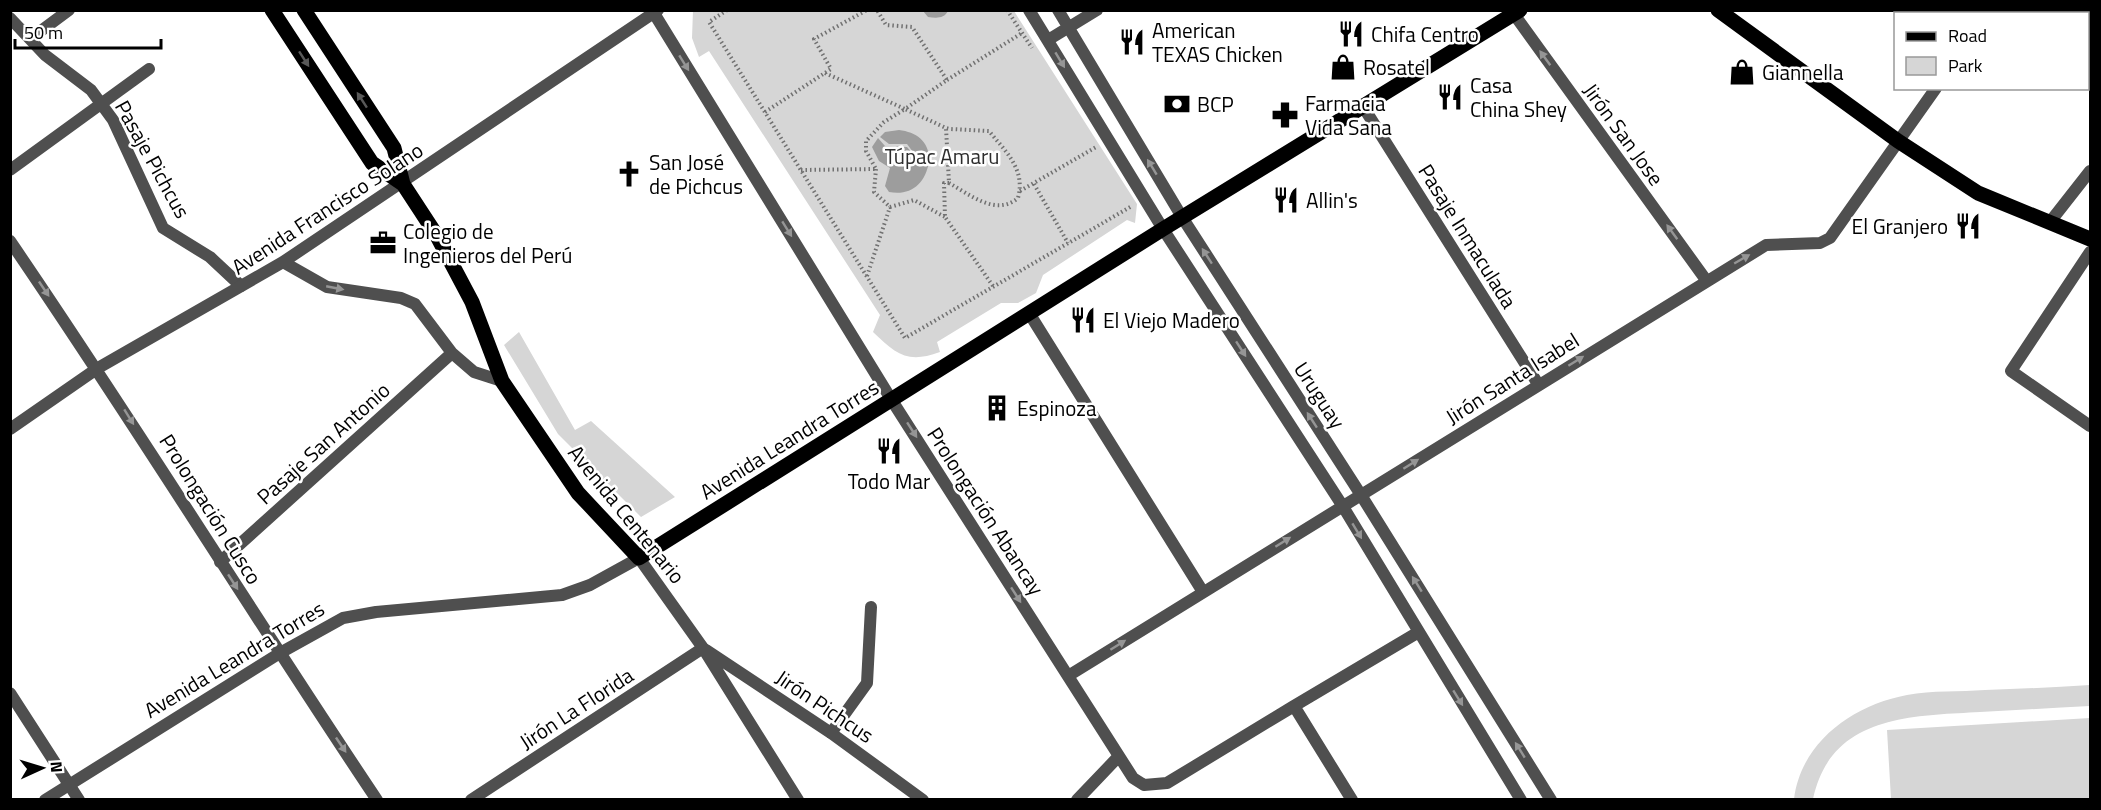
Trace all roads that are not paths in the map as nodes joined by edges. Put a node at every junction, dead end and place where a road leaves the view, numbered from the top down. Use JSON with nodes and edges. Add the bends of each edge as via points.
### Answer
{"nodes":[{"id":1,"x":69,"y":10,"type":"edge"},
{"id":2,"x":272,"y":10,"type":"edge"},
{"id":3,"x":304,"y":10,"type":"edge"},
{"id":4,"x":1029,"y":10,"type":"edge"},
{"id":5,"x":1058,"y":10,"type":"edge"},
{"id":6,"x":1097,"y":10,"type":"edge"},
{"id":7,"x":1718,"y":10,"type":"edge"},
{"id":8,"x":654,"y":11,"type":"edge"},
{"id":9,"x":1515,"y":12,"type":"edge"},
{"id":10,"x":10,"y":18,"type":"edge"},
{"id":11,"x":1068,"y":28,"type":"junction"},
{"id":12,"x":30,"y":39,"type":"junction"},
{"id":13,"x":1048,"y":40,"type":"junction"},
{"id":14,"x":149,"y":69,"type":"dead end"},
{"id":15,"x":1935,"y":90,"type":"edge"},
{"id":16,"x":101,"y":104,"type":"junction"},
{"id":17,"x":1364,"y":108,"type":"junction"},
{"id":18,"x":1899,"y":141,"type":"junction"},
{"id":19,"x":10,"y":170,"type":"edge"},
{"id":20,"x":2091,"y":171,"type":"edge"},
{"id":21,"x":403,"y":184,"type":"junction"},
{"id":22,"x":1182,"y":217,"type":"junction"},
{"id":23,"x":2050,"y":222,"type":"junction"},
{"id":24,"x":1163,"y":229,"type":"junction"},
{"id":25,"x":2091,"y":239,"type":"edge"},
{"id":26,"x":10,"y":241,"type":"edge"},
{"id":27,"x":2091,"y":252,"type":"edge"},
{"id":28,"x":283,"y":262,"type":"junction"},
{"id":29,"x":1706,"y":280,"type":"junction"},
{"id":30,"x":241,"y":286,"type":"junction"},
{"id":31,"x":1029,"y":313,"type":"junction"},
{"id":32,"x":452,"y":353,"type":"junction"},
{"id":33,"x":98,"y":368,"type":"junction"},
{"id":34,"x":502,"y":381,"type":"junction"},
{"id":35,"x":1539,"y":384,"type":"junction"},
{"id":36,"x":891,"y":399,"type":"junction"},
{"id":37,"x":2091,"y":426,"type":"edge"},
{"id":38,"x":10,"y":429,"type":"edge"},
{"id":39,"x":1361,"y":495,"type":"junction"},
{"id":40,"x":1342,"y":505,"type":"junction"},
{"id":41,"x":639,"y":558,"type":"junction"},
{"id":42,"x":220,"y":562,"type":"junction"},
{"id":43,"x":1203,"y":592,"type":"junction"},
{"id":44,"x":871,"y":607,"type":"dead end"},
{"id":45,"x":1417,"y":633,"type":"junction"},
{"id":46,"x":703,"y":648,"type":"junction"},
{"id":47,"x":280,"y":654,"type":"junction"},
{"id":48,"x":1068,"y":676,"type":"junction"},
{"id":49,"x":10,"y":693,"type":"edge"},
{"id":50,"x":1294,"y":706,"type":"junction"},
{"id":51,"x":831,"y":733,"type":"junction"},
{"id":52,"x":1119,"y":756,"type":"junction"},
{"id":53,"x":69,"y":784,"type":"junction"},
{"id":54,"x":45,"y":800,"type":"edge"},
{"id":55,"x":79,"y":800,"type":"edge"},
{"id":56,"x":377,"y":800,"type":"edge"},
{"id":57,"x":471,"y":800,"type":"edge"},
{"id":58,"x":798,"y":800,"type":"edge"},
{"id":59,"x":923,"y":800,"type":"edge"},
{"id":60,"x":1077,"y":800,"type":"edge"},
{"id":61,"x":1352,"y":800,"type":"edge"},
{"id":62,"x":1521,"y":800,"type":"edge"},
{"id":63,"x":1551,"y":800,"type":"edge"}],
"edges":[{"from":1,"to":12,"type":"street"},
{"from":2,"to":21,"type":"main road","name":"Avenida Centenario","one_way":true,"via":[[372,163]]},
{"from":21,"to":3,"type":"main road","name":"Avenida Centenario","one_way":true,"via":[[394,148]]},
{"from":4,"to":13,"type":"street","name":"Uruguay"},
{"from":5,"to":11,"type":"street","name":"Uruguay"},
{"from":6,"to":11,"type":"street"},
{"from":7,"to":18,"type":"main road"},
{"from":8,"to":21,"type":"street","name":"Avenida Francisco Solano"},
{"from":8,"to":36,"type":"street","name":"Prolongación Abancay","one_way":true},
{"from":9,"to":17,"type":"main road","name":"Avenida Leandra Torres"},
{"from":29,"to":9,"type":"street","name":"Jirón San Jose","one_way":true},
{"from":10,"to":12,"type":"street","name":"Pasaje Pichcus"},
{"from":11,"to":13,"type":"street"},
{"from":22,"to":11,"type":"street","name":"Uruguay","one_way":true},
{"from":12,"to":16,"type":"street","name":"Pasaje Pichcus","via":[[91,90]]},
{"from":13,"to":24,"type":"street","name":"Uruguay","one_way":true},
{"from":14,"to":16,"type":"street"},
{"from":15,"to":18,"type":"street","name":"Jirón Santa Isabel"},
{"from":16,"to":19,"type":"street"},
{"from":16,"to":30,"type":"street","name":"Pasaje Pichcus","via":[[113,120],[163,228],[210,257]]},
{"from":17,"to":22,"type":"main road","name":"Avenida Leandra Torres"},
{"from":17,"to":35,"type":"street","name":"Pasaje Inmaculada"},
{"from":18,"to":23,"type":"main road","via":[[1978,193]]},
{"from":29,"to":18,"type":"street","name":"Jirón Santa Isabel","one_way":true,"via":[[1766,245],[1811,244],[1830,238]]},
{"from":20,"to":23,"type":"street"},
{"from":21,"to":28,"type":"street","name":"Avenida Francisco Solano"},
{"from":21,"to":34,"type":"main road","name":"Avenida Centenario","via":[[437,236],[472,302]]},
{"from":22,"to":24,"type":"main road","name":"Avenida Leandra Torres"},
{"from":39,"to":22,"type":"street","name":"Uruguay","one_way":true},
{"from":23,"to":25,"type":"main road"},
{"from":24,"to":31,"type":"main road","name":"Avenida Leandra Torres"},
{"from":24,"to":40,"type":"street","name":"Uruguay","one_way":true},
{"from":26,"to":33,"type":"street","name":"Prolongación Cusco","one_way":true},
{"from":27,"to":37,"type":"street","via":[[2012,371]]},
{"from":28,"to":30,"type":"street","name":"Avenida Francisco Solano"},
{"from":28,"to":32,"type":"street","one_way":true,"via":[[327,287],[401,298],[415,304]]},
{"from":35,"to":29,"type":"street","name":"Jirón Santa Isabel","one_way":true},
{"from":30,"to":33,"type":"street","name":"Avenida Francisco Solano"},
{"from":31,"to":36,"type":"main road","name":"Avenida Leandra Torres"},
{"from":31,"to":43,"type":"street"},
{"from":32,"to":34,"type":"street","via":[[474,372]]},
{"from":32,"to":42,"type":"street","name":"Pasaje San Antonio"},
{"from":33,"to":38,"type":"street","name":"Avenida Francisco Solano"},
{"from":33,"to":42,"type":"street","name":"Prolongación Cusco","one_way":true},
{"from":34,"to":41,"type":"main road","name":"Avenida Centenario","via":[[578,493]]},
{"from":39,"to":35,"type":"street","name":"Jirón Santa Isabel","one_way":true},
{"from":36,"to":41,"type":"main road","name":"Avenida Leandra Torres"},
{"from":36,"to":48,"type":"street","name":"Prolongación Abancay","one_way":true},
{"from":39,"to":40,"type":"street","name":"Jirón Santa Isabel"},
{"from":63,"to":39,"type":"street","name":"Uruguay","one_way":true},
{"from":43,"to":40,"type":"street","name":"Jirón Santa Isabel","one_way":true},
{"from":40,"to":45,"type":"street","name":"Uruguay","one_way":true},
{"from":41,"to":46,"type":"street","name":"Avenida Centenario"},
{"from":41,"to":47,"type":"street","name":"Avenida Leandra Torres","via":[[590,585],[562,595],[343,618]]},
{"from":42,"to":47,"type":"street","name":"Prolongación Cusco","one_way":true},
{"from":48,"to":43,"type":"street","name":"Jirón Santa Isabel","one_way":true},
{"from":44,"to":51,"type":"street","via":[[867,683]]},
{"from":45,"to":50,"type":"street"},
{"from":45,"to":62,"type":"street","name":"Uruguay","one_way":true},
{"from":46,"to":51,"type":"street","name":"Jirón Pichcus"},
{"from":46,"to":57,"type":"street","name":"Jirón La Florida"},
{"from":46,"to":58,"type":"street","name":"Avenida Centenario"},
{"from":47,"to":53,"type":"street","name":"Avenida Leandra Torres"},
{"from":47,"to":56,"type":"street","name":"Prolongación Cusco","one_way":true},
{"from":48,"to":52,"type":"street","name":"Prolongación Abancay"},
{"from":49,"to":53,"type":"street"},
{"from":50,"to":52,"type":"street","name":"Prolongación Abancay","via":[[1167,783],[1144,785],[1133,778]]},
{"from":50,"to":61,"type":"street"},
{"from":51,"to":59,"type":"street","name":"Jirón Pichcus"},
{"from":52,"to":60,"type":"street"},
{"from":53,"to":54,"type":"street","name":"Avenida Leandra Torres"},
{"from":53,"to":55,"type":"street"}]}
